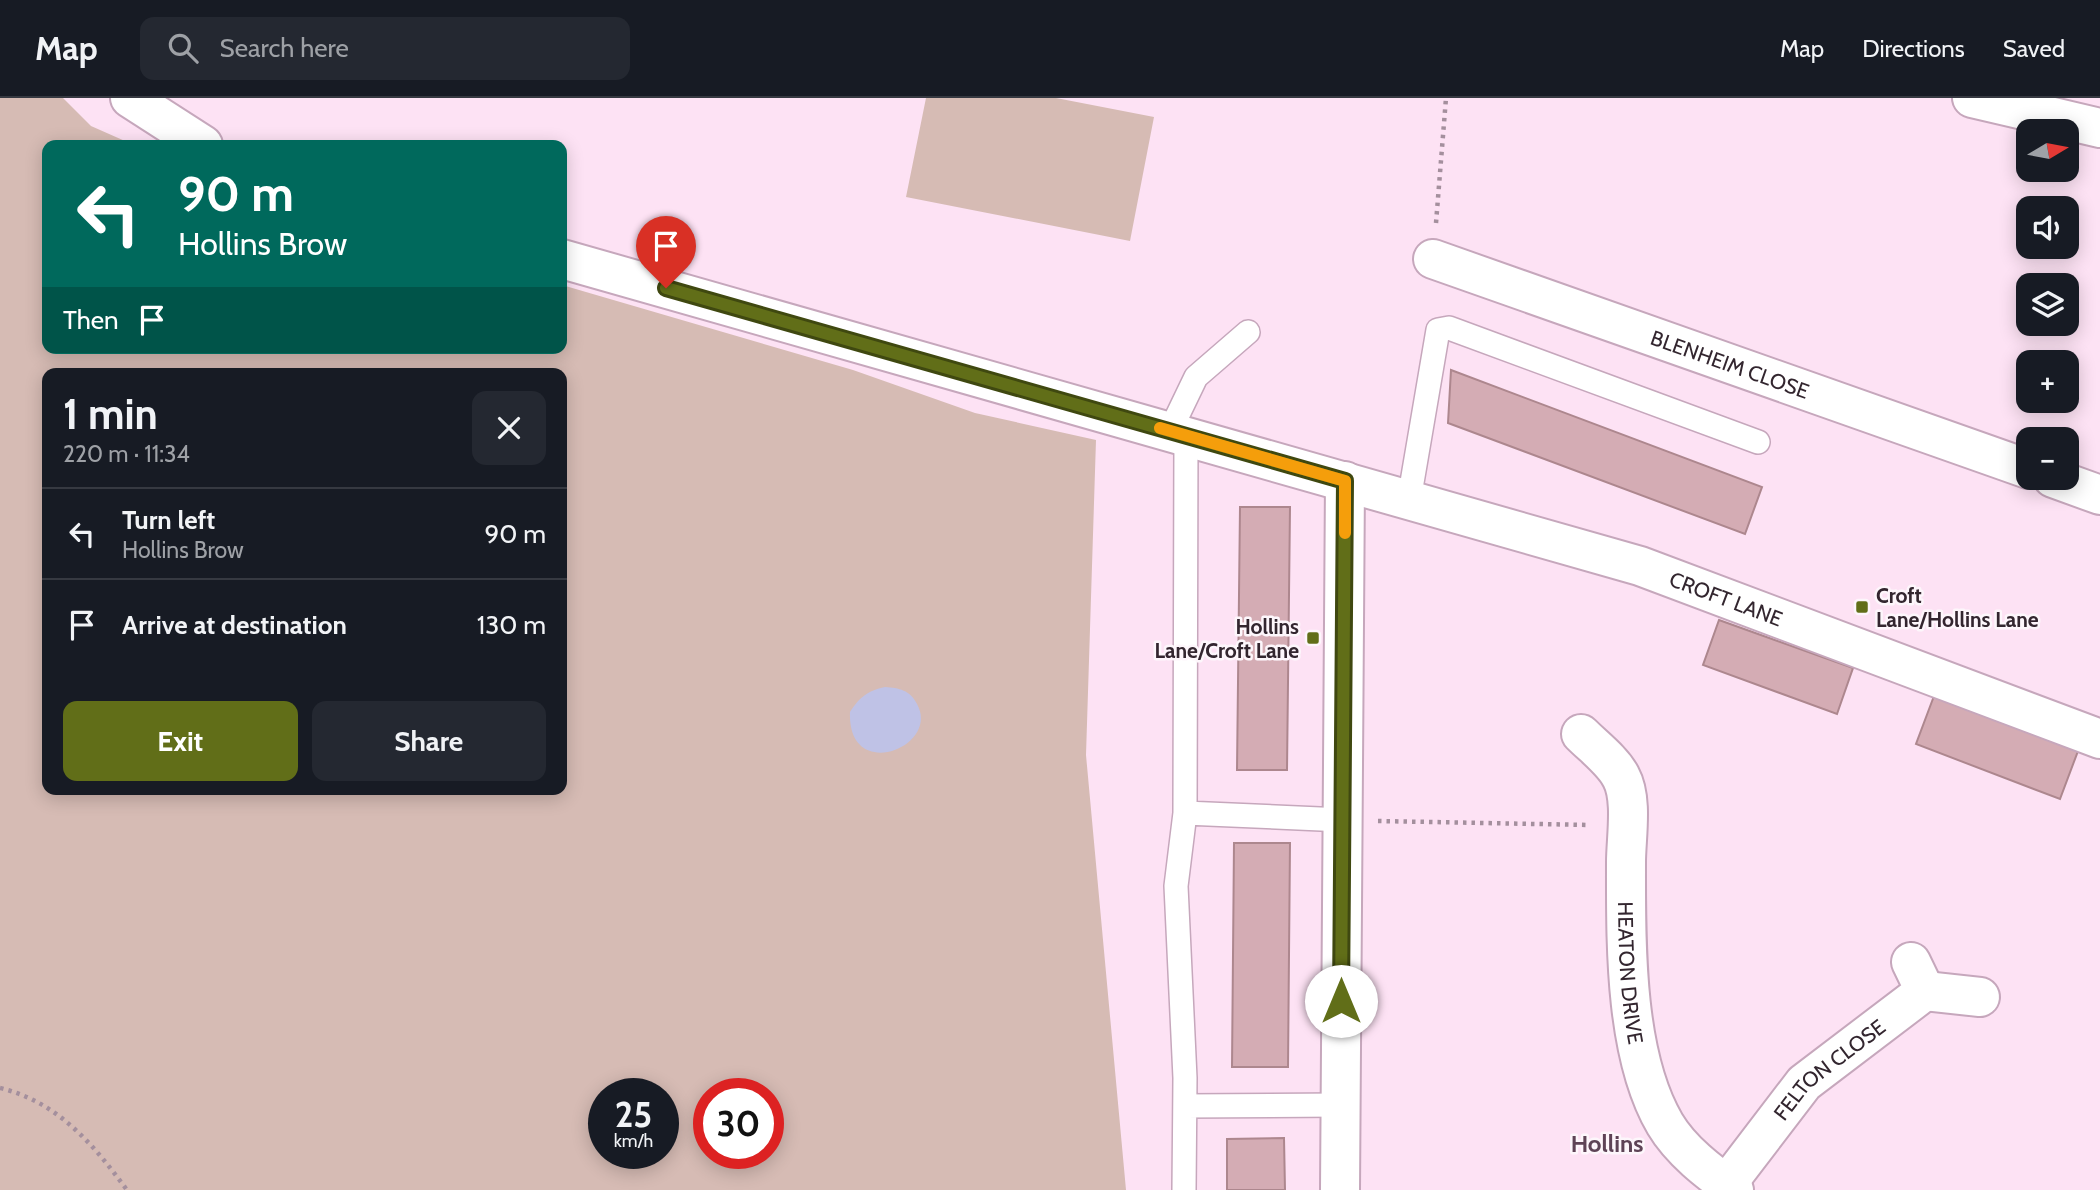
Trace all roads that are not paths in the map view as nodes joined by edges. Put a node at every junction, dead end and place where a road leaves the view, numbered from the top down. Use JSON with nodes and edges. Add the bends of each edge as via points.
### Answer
{"nodes":[{"id":1,"x":130,"y":98,"type":"edge"},
{"id":2,"x":1972,"y":98,"type":"edge"},
{"id":3,"x":2100,"y":128,"type":"edge"},
{"id":4,"x":195,"y":140,"type":"edge"},
{"id":5,"x":567,"y":259,"type":"edge"},
{"id":6,"x":1433,"y":259,"type":"road end"},
{"id":7,"x":1248,"y":332,"type":"dead end"},
{"id":8,"x":1178,"y":433,"type":"junction"},
{"id":9,"x":1758,"y":442,"type":"dead end"},
{"id":10,"x":2016,"y":465,"type":"edge"},
{"id":11,"x":1345,"y":481,"type":"junction"},
{"id":12,"x":2079,"y":487,"type":"edge"},
{"id":13,"x":2100,"y":495,"type":"edge"},
{"id":14,"x":1409,"y":500,"type":"junction"},
{"id":15,"x":1581,"y":734,"type":"dead end"},
{"id":16,"x":2100,"y":739,"type":"edge"},
{"id":17,"x":1185,"y":813,"type":"junction"},
{"id":18,"x":1343,"y":820,"type":"junction"},
{"id":19,"x":1980,"y":997,"type":"dead end"},
{"id":20,"x":1341,"y":1105,"type":"junction"},
{"id":21,"x":1185,"y":1106,"type":"junction"},
{"id":22,"x":1730,"y":1187,"type":"edge"},
{"id":23,"x":1184,"y":1190,"type":"edge"},
{"id":24,"x":1340,"y":1190,"type":"edge"}],
"edges":[{"from":1,"to":4,"type":"street"},
{"from":2,"to":3,"type":"street"},
{"from":5,"to":8,"type":"street","name":"CROFT LANE"},
{"from":6,"to":10,"type":"street","name":"BLENHEIM CLOSE"},
{"from":7,"to":8,"type":"lane","via":[[1196,377]]},
{"from":8,"to":11,"type":"street","name":"CROFT LANE"},
{"from":8,"to":17,"type":"lane"},
{"from":9,"to":14,"type":"lane","via":[[1449,328],[1438,330]]},
{"from":11,"to":14,"type":"street","name":"CROFT LANE"},
{"from":11,"to":18,"type":"street"},
{"from":12,"to":13,"type":"street"},
{"from":14,"to":16,"type":"street","name":"CROFT LANE","via":[[1640,566]]},
{"from":15,"to":22,"type":"street","name":"HEATON DRIVE","via":[[1622,778],[1632,1000],[1638,1050],[1652,1099],[1682,1148]]},
{"from":17,"to":18,"type":"lane"},
{"from":17,"to":21,"type":"lane","via":[[1176,886]]},
{"from":18,"to":20,"type":"street"},
{"from":19,"to":22,"type":"street","name":"FELTON CLOSE","via":[[1918,977],[1804,1083]]},
{"from":20,"to":21,"type":"lane"},
{"from":20,"to":24,"type":"street"},
{"from":21,"to":23,"type":"lane"}]}
